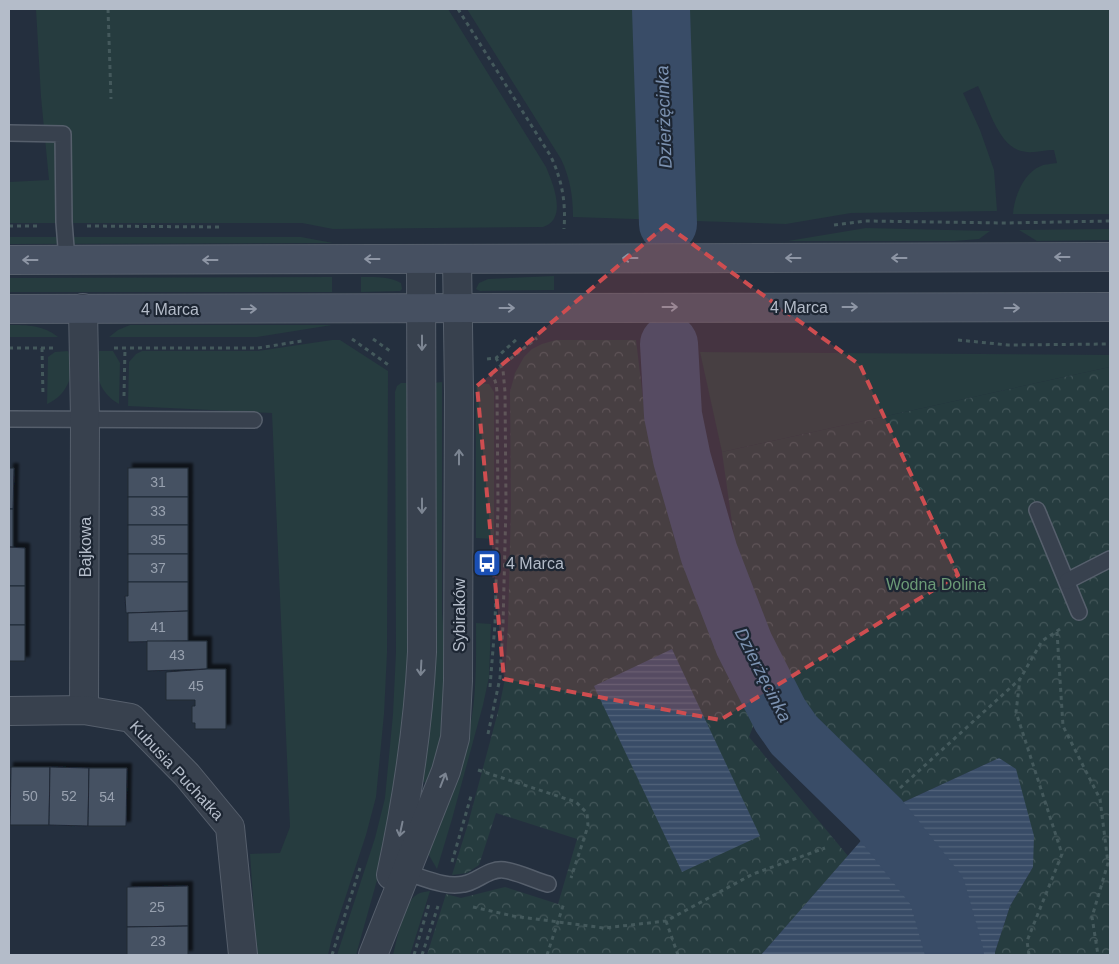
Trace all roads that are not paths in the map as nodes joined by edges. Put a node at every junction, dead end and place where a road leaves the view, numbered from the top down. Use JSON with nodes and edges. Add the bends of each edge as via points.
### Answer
{"nodes":[{"id":1,"x":9,"y":133,"type":"edge"},
{"id":2,"x":1110,"y":257,"type":"edge"},
{"id":3,"x":421,"y":259,"type":"junction"},
{"id":4,"x":9,"y":260,"type":"edge"},
{"id":5,"x":67,"y":260,"type":"junction"},
{"id":6,"x":457,"y":260,"type":"junction"},
{"id":7,"x":1110,"y":307,"type":"edge"},
{"id":8,"x":83,"y":308,"type":"junction"},
{"id":9,"x":422,"y":308,"type":"junction"},
{"id":10,"x":458,"y":308,"type":"junction"},
{"id":11,"x":9,"y":309,"type":"edge"},
{"id":12,"x":9,"y":419,"type":"edge"},
{"id":13,"x":85,"y":419,"type":"junction"},
{"id":14,"x":254,"y":420,"type":"dead end"},
{"id":15,"x":1037,"y":510,"type":"dead end"},
{"id":16,"x":1110,"y":559,"type":"edge"},
{"id":17,"x":1066,"y":581,"type":"junction"},
{"id":18,"x":1079,"y":612,"type":"road end"},
{"id":19,"x":9,"y":710,"type":"edge"},
{"id":20,"x":84,"y":710,"type":"junction"},
{"id":21,"x":407,"y":873,"type":"junction"},
{"id":22,"x":548,"y":884,"type":"dead end"},
{"id":23,"x":243,"y":955,"type":"edge"},
{"id":24,"x":373,"y":955,"type":"edge"}],
"edges":[{"from":1,"to":5,"type":"lane","via":[[63,134]]},
{"from":2,"to":6,"type":"main road","one_way":true},
{"from":3,"to":5,"type":"main road","one_way":true},
{"from":3,"to":6,"type":"main road"},
{"from":3,"to":9,"type":"street","name":"Sybiraków"},
{"from":5,"to":4,"type":"main road","one_way":true},
{"from":6,"to":10,"type":"street","name":"Sybiraków"},
{"from":10,"to":7,"type":"main road","name":"4 Marca","one_way":true},
{"from":8,"to":9,"type":"main road","name":"4 Marca","one_way":true},
{"from":8,"to":11,"type":"main road","name":"4 Marca"},
{"from":8,"to":13,"type":"street","name":"Bajkowa"},
{"from":9,"to":10,"type":"main road","name":"4 Marca"},
{"from":9,"to":24,"type":"street","name":"Sybiraków","one_way":true,"via":[[420,682],[407,802]]},
{"from":21,"to":10,"type":"street","name":"Sybiraków","one_way":true,"via":[[446,771],[457,718]]},
{"from":12,"to":13,"type":"lane"},
{"from":13,"to":14,"type":"lane"},
{"from":13,"to":20,"type":"street","name":"Bajkowa"},
{"from":15,"to":17,"type":"lane"},
{"from":16,"to":17,"type":"lane"},
{"from":17,"to":18,"type":"lane"},
{"from":19,"to":20,"type":"street"},
{"from":20,"to":23,"type":"street","name":"Kubusia Puchatka","via":[[130,718],[187,775],[230,826]]},
{"from":21,"to":22,"type":"lane","via":[[458,885],[502,870]]},
{"from":21,"to":24,"type":"street","name":"Sybiraków"}]}
